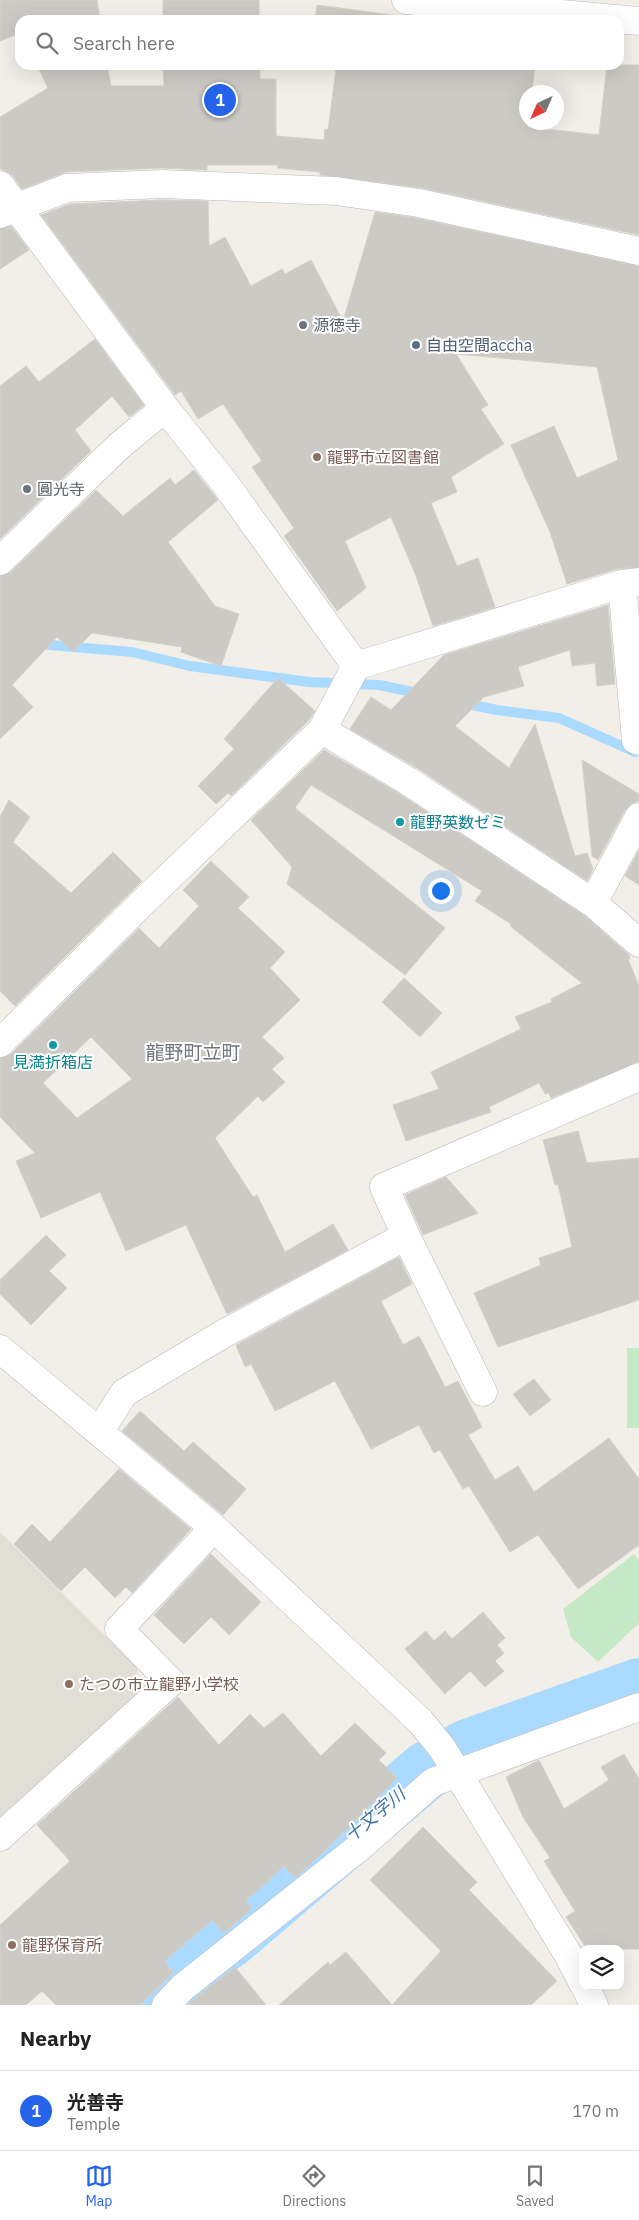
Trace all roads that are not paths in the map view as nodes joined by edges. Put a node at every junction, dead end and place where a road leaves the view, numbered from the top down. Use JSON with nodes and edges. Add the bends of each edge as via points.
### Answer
{"nodes":[{"id":1,"x":406,"y":0,"type":"edge"},
{"id":2,"x":565,"y":15,"type":"edge"},
{"id":3,"x":624,"y":21,"type":"edge"},
{"id":4,"x":639,"y":22,"type":"edge"},
{"id":5,"x":0,"y":185,"type":"edge"},
{"id":6,"x":8,"y":211,"type":"edge"},
{"id":7,"x":639,"y":251,"type":"edge"},
{"id":8,"x":165,"y":408,"type":"junction"},
{"id":9,"x":0,"y":561,"type":"edge"},
{"id":10,"x":630,"y":583,"type":"edge"},
{"id":11,"x":356,"y":666,"type":"junction"},
{"id":12,"x":322,"y":730,"type":"junction"},
{"id":13,"x":638,"y":743,"type":"edge"},
{"id":14,"x":639,"y":817,"type":"edge"},
{"id":15,"x":593,"y":903,"type":"junction"},
{"id":16,"x":639,"y":941,"type":"edge"},
{"id":17,"x":5,"y":1029,"type":"edge"},
{"id":18,"x":639,"y":1077,"type":"edge"},
{"id":19,"x":406,"y":1236,"type":"junction"},
{"id":20,"x":0,"y":1349,"type":"edge"},
{"id":21,"x":483,"y":1392,"type":"dead end"},
{"id":22,"x":99,"y":1432,"type":"junction"},
{"id":23,"x":214,"y":1528,"type":"junction"},
{"id":24,"x":632,"y":1710,"type":"edge"},
{"id":25,"x":458,"y":1774,"type":"junction"},
{"id":26,"x":0,"y":1837,"type":"edge"},
{"id":27,"x":579,"y":1975,"type":"edge"},
{"id":28,"x":586,"y":1990,"type":"edge"},
{"id":29,"x":166,"y":2005,"type":"edge"},
{"id":30,"x":594,"y":2005,"type":"edge"}],
"edges":[{"from":1,"to":2,"type":"street"},
{"from":3,"to":4,"type":"street"},
{"from":5,"to":6,"type":"street"},
{"from":6,"to":7,"type":"street","via":[[67,188],[162,184],[336,191],[419,203]]},
{"from":6,"to":8,"type":"street"},
{"from":8,"to":9,"type":"street","via":[[119,446]]},
{"from":8,"to":11,"type":"street","via":[[224,482]]},
{"from":10,"to":11,"type":"street"},
{"from":10,"to":13,"type":"street"},
{"from":11,"to":12,"type":"street"},
{"from":12,"to":15,"type":"street","via":[[408,781]]},
{"from":12,"to":17,"type":"street"},
{"from":14,"to":15,"type":"street"},
{"from":15,"to":16,"type":"street"},
{"from":18,"to":19,"type":"street","via":[[384,1187]]},
{"from":19,"to":21,"type":"street"},
{"from":19,"to":22,"type":"street","via":[[223,1334],[124,1393]]},
{"from":20,"to":22,"type":"street"},
{"from":22,"to":23,"type":"street"},
{"from":23,"to":25,"type":"street","via":[[420,1722]]},
{"from":23,"to":26,"type":"street","via":[[119,1629],[171,1682]]},
{"from":24,"to":25,"type":"street"},
{"from":25,"to":27,"type":"street"},
{"from":25,"to":29,"type":"street","via":[[433,1782],[362,1845],[182,1988]]},
{"from":28,"to":30,"type":"street"}]}
